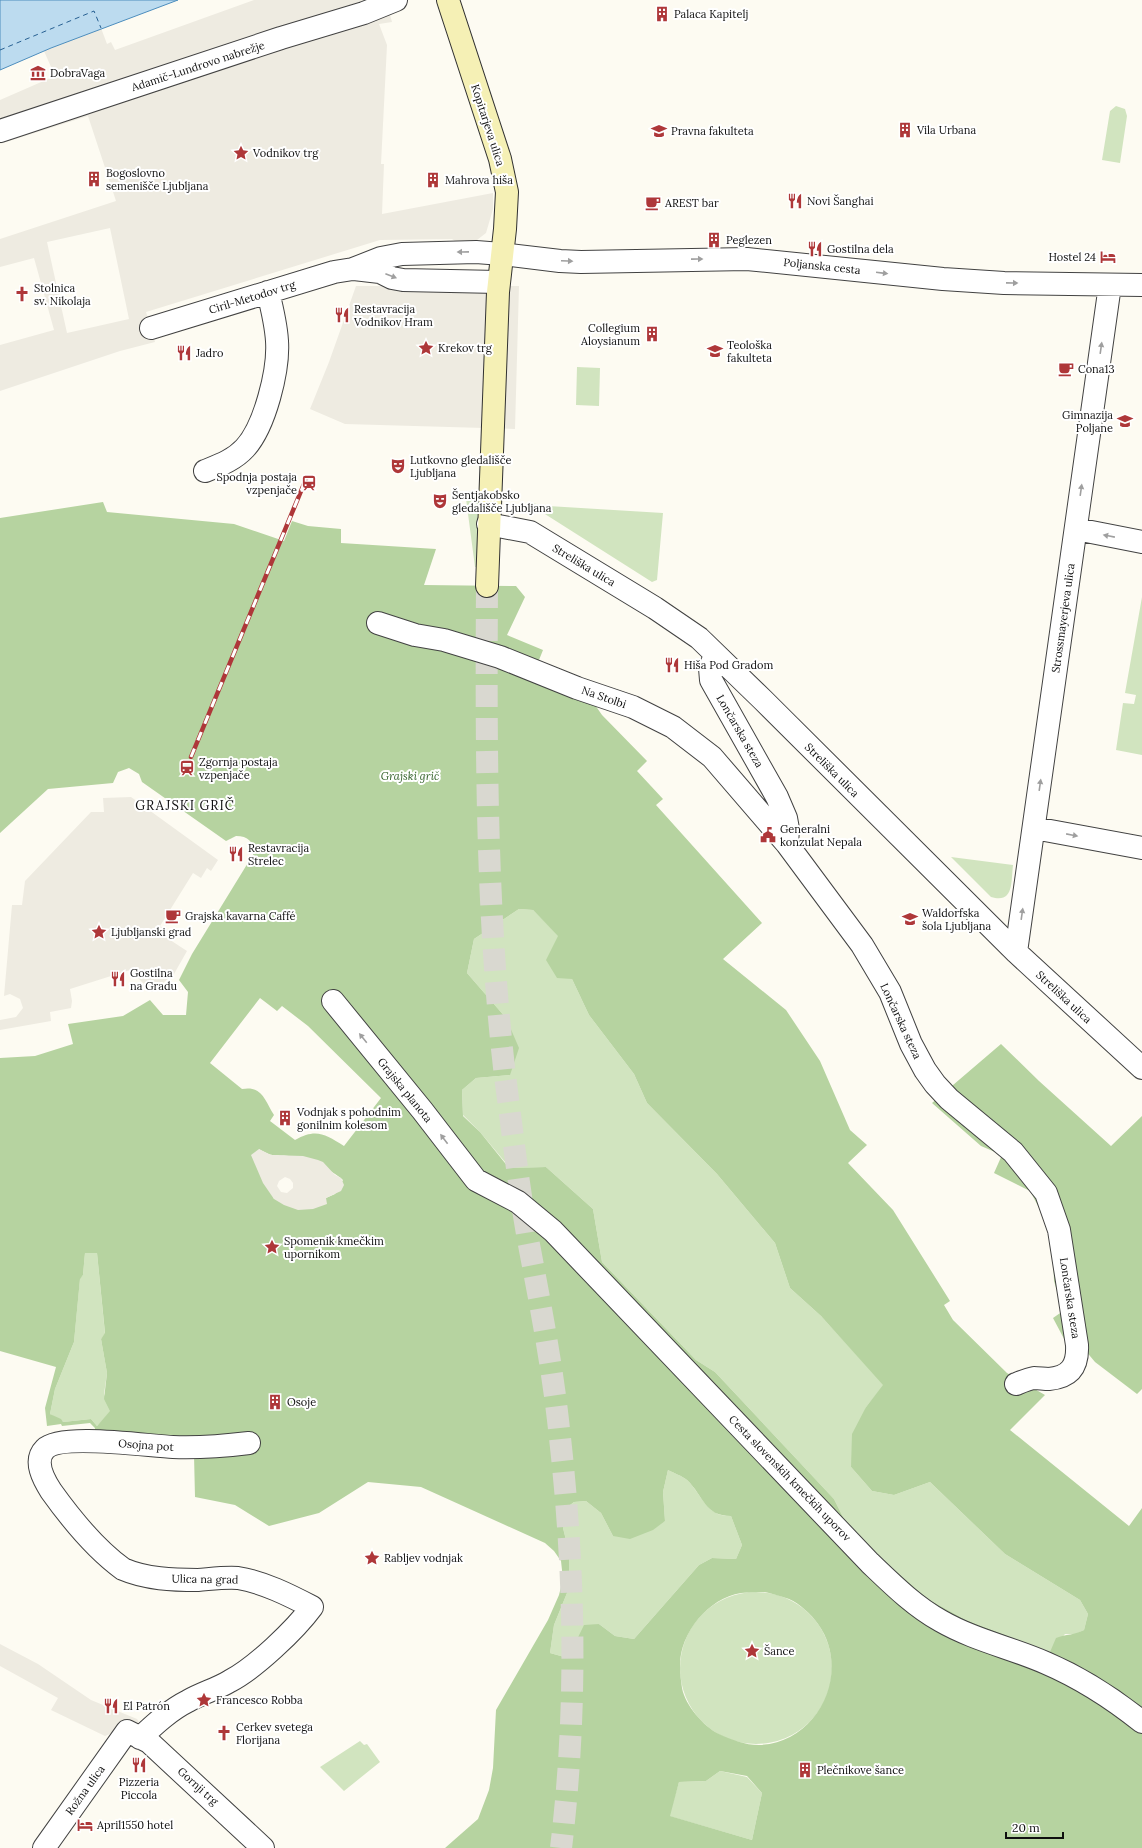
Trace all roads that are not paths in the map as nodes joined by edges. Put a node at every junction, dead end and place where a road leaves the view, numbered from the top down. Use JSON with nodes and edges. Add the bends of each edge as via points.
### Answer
{"nodes":[{"id":1,"x":396,"y":0,"type":"edge"},
{"id":2,"x":448,"y":0,"type":"edge"},
{"id":3,"x":0,"y":131,"type":"edge"},
{"id":4,"x":502,"y":254,"type":"junction"},
{"id":5,"x":353,"y":269,"type":"junction"},
{"id":6,"x":498,"y":282,"type":"junction"},
{"id":7,"x":1110,"y":285,"type":"junction"},
{"id":8,"x":1142,"y":286,"type":"edge"},
{"id":9,"x":268,"y":292,"type":"junction"},
{"id":10,"x":151,"y":328,"type":"dead end"},
{"id":11,"x":205,"y":471,"type":"dead end"},
{"id":12,"x":488,"y":524,"type":"junction"},
{"id":13,"x":1076,"y":529,"type":"junction"},
{"id":14,"x":1142,"y":542,"type":"edge"},
{"id":15,"x":487,"y":586,"type":"tunnel mouth"},
{"id":16,"x":378,"y":622,"type":"dead end"},
{"id":17,"x":715,"y":655,"type":"junction"},
{"id":18,"x":1034,"y":828,"type":"junction"},
{"id":19,"x":787,"y":844,"type":"junction"},
{"id":20,"x":1142,"y":848,"type":"edge"},
{"id":21,"x":1016,"y":952,"type":"junction"},
{"id":22,"x":333,"y":1001,"type":"dead end"},
{"id":23,"x":1142,"y":1068,"type":"edge"},
{"id":24,"x":472,"y":1175,"type":"joint"},
{"id":25,"x":1016,"y":1384,"type":"dead end"},
{"id":26,"x":249,"y":1443,"type":"dead end"},
{"id":27,"x":44,"y":1450,"type":"joint"},
{"id":28,"x":1142,"y":1722,"type":"edge"},
{"id":29,"x":133,"y":1735,"type":"junction"},
{"id":30,"x":44,"y":1848,"type":"edge"},
{"id":31,"x":263,"y":1848,"type":"edge"}],
"edges":[{"from":1,"to":3,"type":"street","name":"Adamič-Lundrovo nabrežje","via":[[364,13]]},
{"from":2,"to":4,"type":"main road","name":"Kopitarjeva ulica","via":[[504,174],[507,192]]},
{"from":4,"to":5,"type":"street","name":"Ciril-Metodov trg","one_way":true,"via":[[402,254],[381,258]]},
{"from":4,"to":6,"type":"main road"},
{"from":4,"to":7,"type":"street","name":"Poljanska cesta","one_way":true,"via":[[571,262],[747,259],[943,279]]},
{"from":5,"to":6,"type":"street","name":"Ciril-Metodov trg","one_way":true,"via":[[380,272],[403,280]]},
{"from":5,"to":9,"type":"street","name":"Ciril-Metodov trg","via":[[334,272]]},
{"from":6,"to":12,"type":"main road"},
{"from":7,"to":8,"type":"street","name":"Poljanska cesta"},
{"from":13,"to":7,"type":"street","name":"Strossmayerjeva ulica","one_way":true},
{"from":9,"to":10,"type":"street","name":"Ciril-Metodov trg"},
{"from":9,"to":11,"type":"street","via":[[277,342],[272,384],[262,417],[254,436],[245,448],[225,463]]},
{"from":12,"to":15,"type":"main road"},
{"from":12,"to":17,"type":"street","name":"Streliška ulica","via":[[530,532],[556,547],[655,608],[699,638]]},
{"from":14,"to":13,"type":"street","one_way":true},
{"from":18,"to":13,"type":"street","name":"Strossmayerjeva ulica","one_way":true},
{"from":16,"to":19,"type":"street","name":"Na Stolbi","via":[[415,635],[444,640],[508,659],[661,720],[712,757]]},
{"from":17,"to":19,"type":"street","name":"Lončarska steza","via":[[710,668],[711,680],[777,797],[786,818]]},
{"from":17,"to":21,"type":"street","name":"Streliška ulica"},
{"from":18,"to":20,"type":"street","one_way":true},
{"from":21,"to":18,"type":"street","name":"Strossmayerjeva ulica","one_way":true},
{"from":19,"to":25,"type":"street","name":"Lončarska steza","via":[[862,945],[890,992],[911,1044],[932,1079],[949,1099],[1013,1152],[1046,1192],[1052,1206],[1059,1230],[1077,1358],[1072,1368],[1063,1376],[1050,1379],[1033,1378]]},
{"from":21,"to":23,"type":"street","name":"Streliška ulica"},
{"from":24,"to":22,"type":"street","name":"Grajska planota","one_way":true},
{"from":24,"to":28,"type":"street","name":"Cesta slovenskih kmečkih uporov","via":[[518,1202],[553,1231],[870,1564],[895,1587],[941,1621],[1045,1662],[1080,1679],[1114,1700]]},
{"from":26,"to":27,"type":"street","name":"Osojna pot","via":[[200,1448],[63,1442]]},
{"from":27,"to":29,"type":"street","name":"Ulica na grad","via":[[40,1458],[40,1467],[48,1487],[83,1532],[123,1569],[160,1578],[238,1578],[286,1594],[312,1607],[287,1635],[239,1675],[176,1708]]},
{"from":29,"to":30,"type":"street","name":"Rožna ulica"},
{"from":29,"to":31,"type":"street","name":"Gornji trg","via":[[149,1742]]}]}
